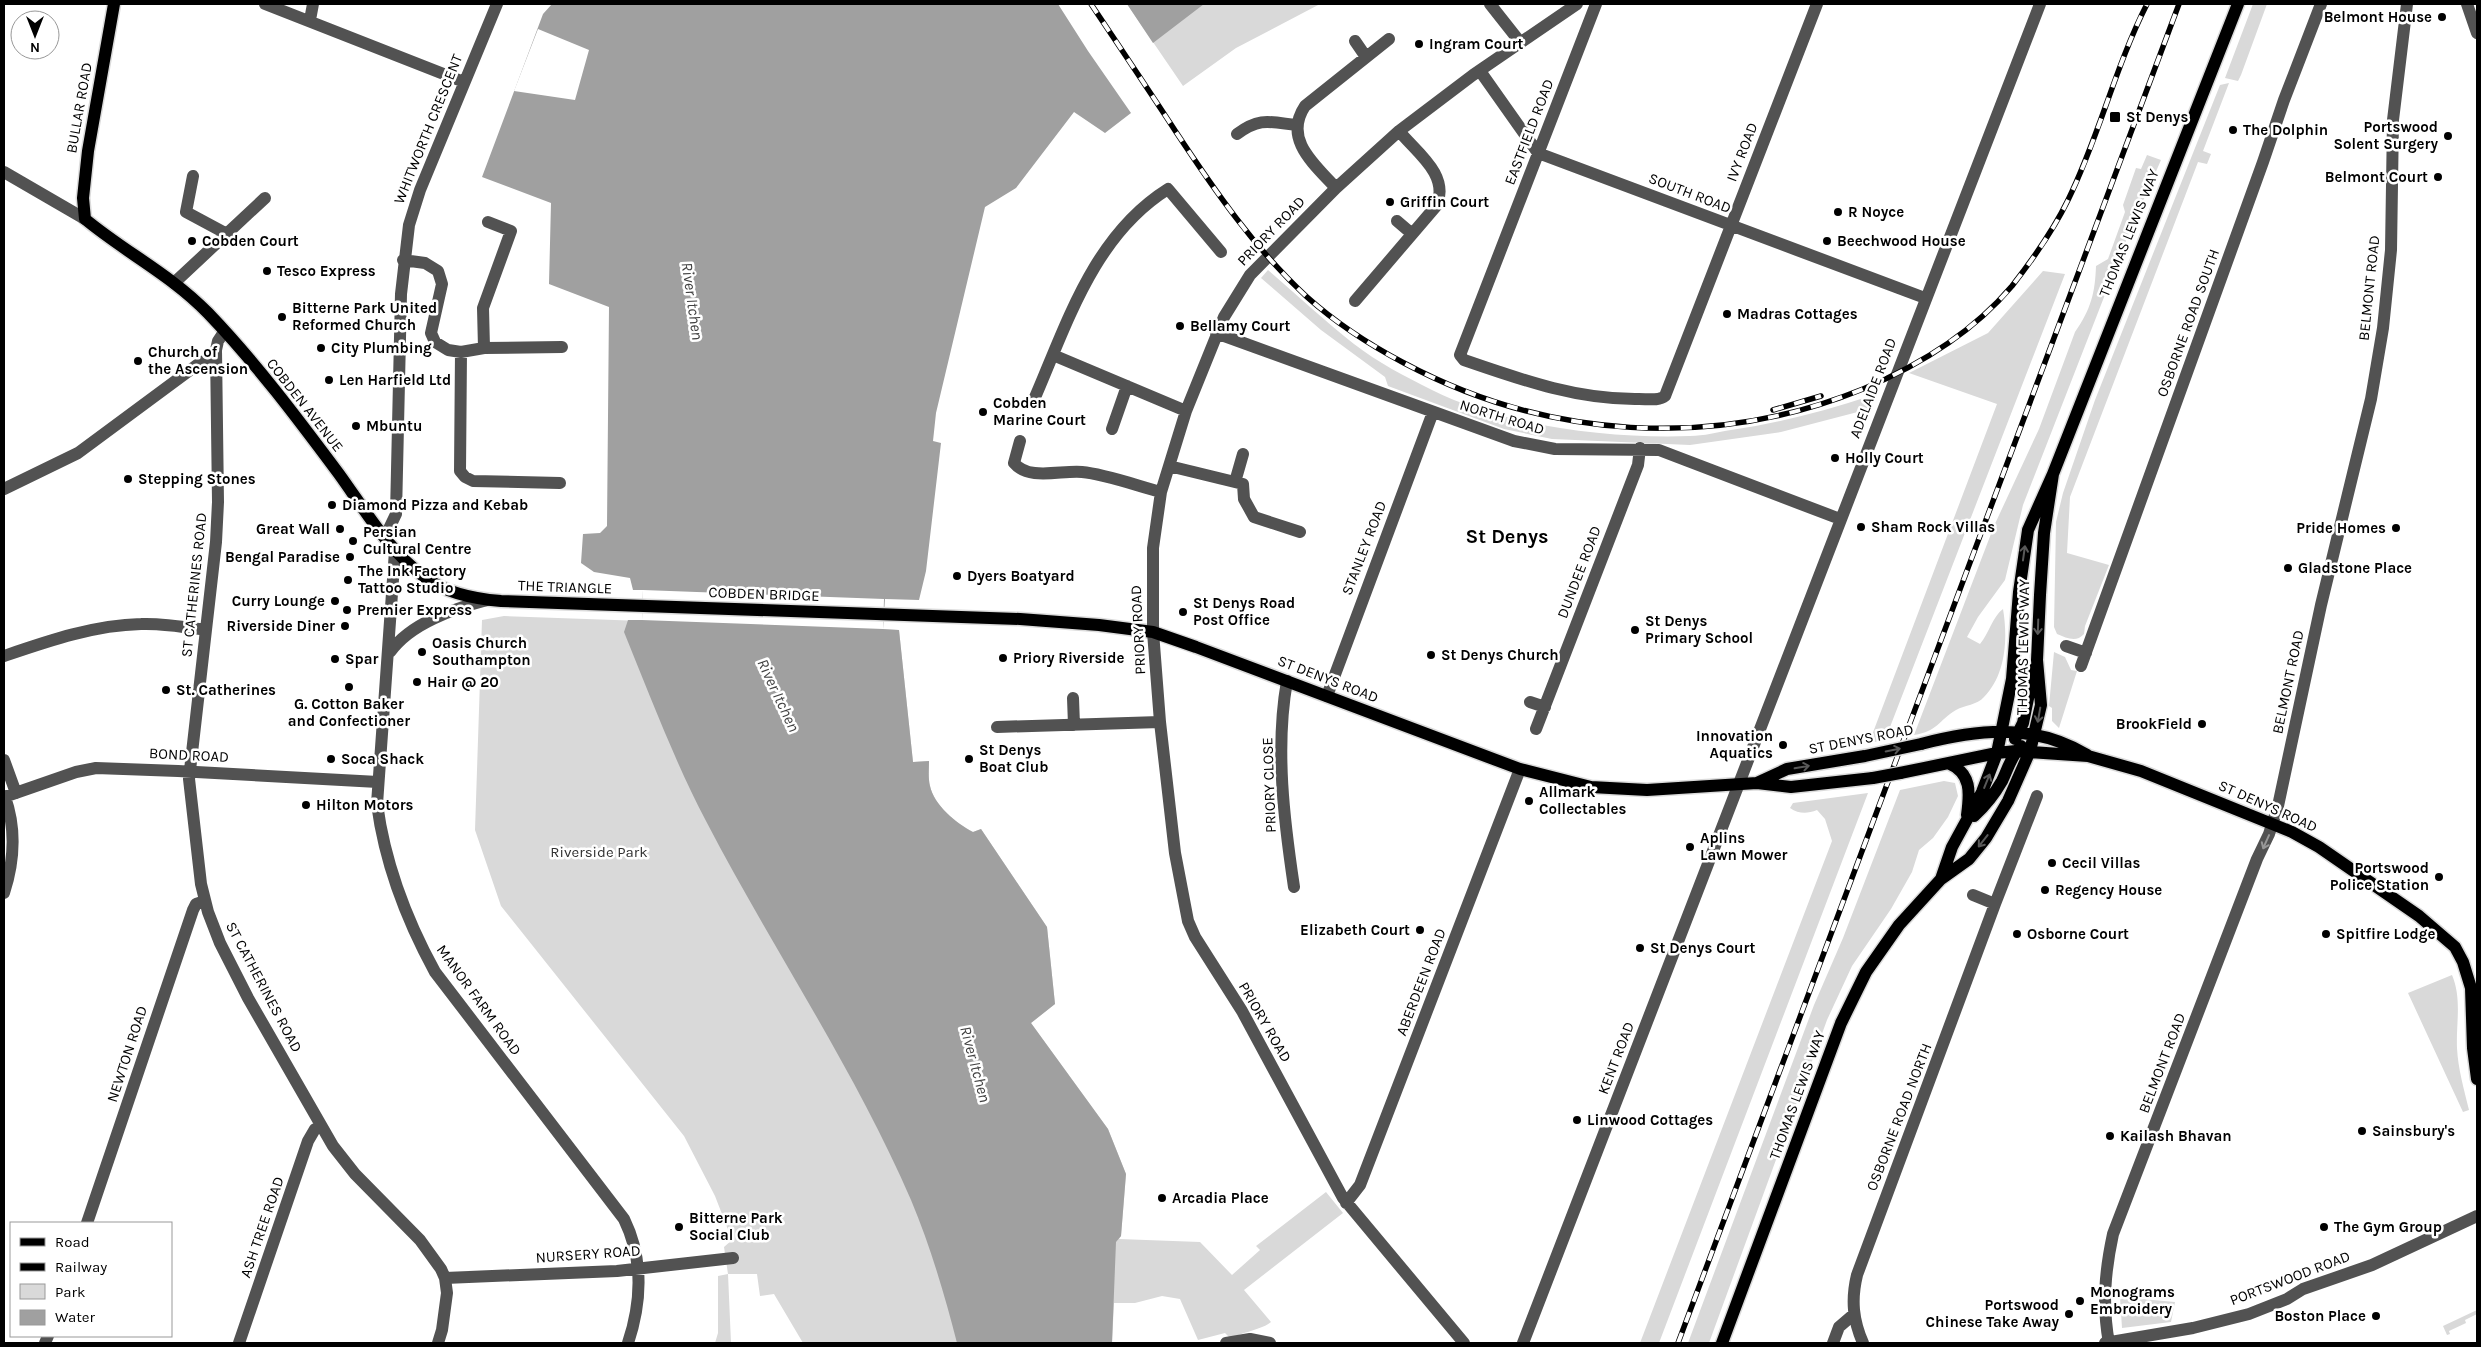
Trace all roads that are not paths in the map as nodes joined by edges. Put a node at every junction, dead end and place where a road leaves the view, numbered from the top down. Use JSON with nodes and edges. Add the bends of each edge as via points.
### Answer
{"nodes":[{"id":1,"x":114,"y":4,"type":"edge"},
{"id":2,"x":266,"y":4,"type":"edge"},
{"id":3,"x":313,"y":4,"type":"edge"},
{"id":4,"x":497,"y":4,"type":"edge"},
{"id":5,"x":1490,"y":4,"type":"edge"},
{"id":6,"x":1577,"y":4,"type":"edge"},
{"id":7,"x":1596,"y":4,"type":"edge"},
{"id":8,"x":1818,"y":4,"type":"edge"},
{"id":9,"x":2040,"y":4,"type":"edge"},
{"id":10,"x":2238,"y":4,"type":"edge"},
{"id":11,"x":2321,"y":4,"type":"edge"},
{"id":12,"x":2407,"y":4,"type":"edge"},
{"id":13,"x":2467,"y":4,"type":"edge"},
{"id":14,"x":310,"y":20,"type":"junction"},
{"id":15,"x":2477,"y":33,"type":"edge"},
{"id":16,"x":1389,"y":39,"type":"dead end"},
{"id":17,"x":1355,"y":42,"type":"dead end"},
{"id":18,"x":1520,"y":42,"type":"junction"},
{"id":19,"x":1366,"y":57,"type":"junction"},
{"id":20,"x":1480,"y":71,"type":"junction"},
{"id":21,"x":464,"y":82,"type":"junction"},
{"id":22,"x":1296,"y":125,"type":"junction"},
{"id":23,"x":1398,"y":131,"type":"junction"},
{"id":24,"x":1238,"y":134,"type":"dead end"},
{"id":25,"x":1538,"y":153,"type":"junction"},
{"id":26,"x":4,"y":172,"type":"edge"},
{"id":27,"x":193,"y":176,"type":"dead end"},
{"id":28,"x":1336,"y":188,"type":"junction"},
{"id":29,"x":265,"y":198,"type":"dead end"},
{"id":30,"x":85,"y":219,"type":"junction"},
{"id":31,"x":1397,"y":221,"type":"dead end"},
{"id":32,"x":488,"y":222,"type":"dead end"},
{"id":33,"x":1731,"y":225,"type":"junction"},
{"id":34,"x":1411,"y":233,"type":"junction"},
{"id":35,"x":226,"y":234,"type":"junction"},
{"id":36,"x":1221,"y":252,"type":"dead end"},
{"id":37,"x":403,"y":260,"type":"junction"},
{"id":38,"x":174,"y":283,"type":"junction"},
{"id":39,"x":1925,"y":298,"type":"junction"},
{"id":40,"x":1355,"y":301,"type":"dead end"},
{"id":41,"x":224,"y":332,"type":"junction"},
{"id":42,"x":1216,"y":333,"type":"junction"},
{"id":43,"x":562,"y":347,"type":"dead end"},
{"id":44,"x":484,"y":348,"type":"junction"},
{"id":45,"x":461,"y":352,"type":"junction"},
{"id":46,"x":1053,"y":355,"type":"junction"},
{"id":47,"x":216,"y":358,"type":"junction"},
{"id":48,"x":1127,"y":386,"type":"junction"},
{"id":49,"x":1665,"y":396,"type":"joint"},
{"id":50,"x":1033,"y":402,"type":"dead end"},
{"id":51,"x":1186,"y":411,"type":"junction"},
{"id":52,"x":1433,"y":412,"type":"junction"},
{"id":53,"x":1112,"y":430,"type":"dead end"},
{"id":54,"x":1020,"y":441,"type":"dead end"},
{"id":55,"x":1640,"y":448,"type":"junction"},
{"id":56,"x":1243,"y":454,"type":"dead end"},
{"id":57,"x":1169,"y":466,"type":"junction"},
{"id":58,"x":2053,"y":474,"type":"junction"},
{"id":59,"x":1235,"y":482,"type":"junction"},
{"id":60,"x":560,"y":483,"type":"dead end"},
{"id":61,"x":4,"y":490,"type":"edge"},
{"id":62,"x":1161,"y":492,"type":"junction"},
{"id":63,"x":1840,"y":519,"type":"junction"},
{"id":64,"x":1300,"y":532,"type":"dead end"},
{"id":65,"x":385,"y":537,"type":"junction"},
{"id":66,"x":395,"y":551,"type":"junction"},
{"id":67,"x":487,"y":600,"type":"junction"},
{"id":68,"x":643,"y":606,"type":"joint"},
{"id":69,"x":884,"y":614,"type":"joint"},
{"id":70,"x":206,"y":630,"type":"junction"},
{"id":71,"x":1153,"y":632,"type":"junction"},
{"id":72,"x":2066,"y":646,"type":"dead end"},
{"id":73,"x":390,"y":652,"type":"junction"},
{"id":74,"x":2086,"y":653,"type":"junction"},
{"id":75,"x":4,"y":656,"type":"edge"},
{"id":76,"x":2037,"y":660,"type":"junction"},
{"id":77,"x":2081,"y":666,"type":"dead end"},
{"id":78,"x":1287,"y":681,"type":"junction"},
{"id":79,"x":1327,"y":696,"type":"junction"},
{"id":80,"x":1073,"y":698,"type":"dead end"},
{"id":81,"x":1530,"y":702,"type":"dead end"},
{"id":82,"x":1545,"y":708,"type":"junction"},
{"id":83,"x":1160,"y":722,"type":"junction"},
{"id":84,"x":1074,"y":725,"type":"junction"},
{"id":85,"x":997,"y":727,"type":"dead end"},
{"id":86,"x":1536,"y":729,"type":"dead end"},
{"id":87,"x":2002,"y":732,"type":"junction"},
{"id":88,"x":2019,"y":734,"type":"junction"},
{"id":89,"x":2035,"y":735,"type":"junction"},
{"id":90,"x":2016,"y":751,"type":"junction"},
{"id":91,"x":2030,"y":751,"type":"junction"},
{"id":92,"x":1997,"y":752,"type":"junction"},
{"id":93,"x":2088,"y":756,"type":"junction"},
{"id":94,"x":4,"y":760,"type":"edge"},
{"id":95,"x":1948,"y":763,"type":"junction"},
{"id":96,"x":1520,"y":769,"type":"junction"},
{"id":97,"x":190,"y":771,"type":"junction"},
{"id":98,"x":378,"y":782,"type":"junction"},
{"id":99,"x":1757,"y":783,"type":"junction"},
{"id":100,"x":1739,"y":785,"type":"junction"},
{"id":101,"x":8,"y":796,"type":"edge"},
{"id":102,"x":2038,"y":796,"type":"dead end"},
{"id":103,"x":2273,"y":824,"type":"junction"},
{"id":104,"x":1965,"y":825,"type":"junction"},
{"id":105,"x":1941,"y":879,"type":"junction"},
{"id":106,"x":1294,"y":887,"type":"dead end"},
{"id":107,"x":4,"y":892,"type":"edge"},
{"id":108,"x":1973,"y":895,"type":"dead end"},
{"id":109,"x":205,"y":901,"type":"junction"},
{"id":110,"x":1995,"y":904,"type":"junction"},
{"id":111,"x":2474,"y":986,"type":"edge"},
{"id":112,"x":2477,"y":1079,"type":"edge"},
{"id":113,"x":320,"y":1126,"type":"junction"},
{"id":114,"x":1346,"y":1203,"type":"junction"},
{"id":115,"x":2477,"y":1216,"type":"edge"},
{"id":116,"x":87,"y":1222,"type":"edge"},
{"id":117,"x":733,"y":1258,"type":"dead end"},
{"id":118,"x":639,"y":1267,"type":"junction"},
{"id":119,"x":445,"y":1278,"type":"junction"},
{"id":120,"x":1853,"y":1315,"type":"junction"},
{"id":121,"x":239,"y":1343,"type":"edge"},
{"id":122,"x":438,"y":1343,"type":"edge"},
{"id":123,"x":628,"y":1343,"type":"edge"},
{"id":124,"x":1226,"y":1343,"type":"edge"},
{"id":125,"x":1270,"y":1343,"type":"edge"},
{"id":126,"x":1464,"y":1343,"type":"edge"},
{"id":127,"x":1523,"y":1343,"type":"edge"},
{"id":128,"x":1722,"y":1343,"type":"edge"},
{"id":129,"x":1833,"y":1343,"type":"edge"},
{"id":130,"x":1863,"y":1343,"type":"edge"},
{"id":131,"x":2105,"y":1343,"type":"edge"},
{"id":132,"x":2109,"y":1343,"type":"edge"}],
"edges":[{"from":1,"to":30,"type":"main road","name":"BULLAR ROAD","via":[[87,158],[83,198]]},
{"from":2,"to":14,"type":"street"},
{"from":3,"to":14,"type":"street"},
{"from":4,"to":21,"type":"street","name":"WHITWORTH CRESCENT"},
{"from":5,"to":18,"type":"street"},
{"from":6,"to":18,"type":"street","name":"PRIORY ROAD"},
{"from":7,"to":25,"type":"street","name":"EASTFIELD ROAD"},
{"from":8,"to":33,"type":"street","name":"IVY ROAD"},
{"from":9,"to":39,"type":"street","name":"ADELAIDE ROAD"},
{"from":10,"to":58,"type":"main road","name":"THOMAS LEWIS WAY"},
{"from":11,"to":74,"type":"street","name":"OSBORNE ROAD SOUTH"},
{"from":12,"to":103,"type":"street","name":"BELMONT ROAD","via":[[2393,120],[2391,250],[2383,328],[2371,399]]},
{"from":13,"to":15,"type":"street"},
{"from":14,"to":21,"type":"street"},
{"from":16,"to":19,"type":"street"},
{"from":17,"to":19,"type":"street"},
{"from":18,"to":20,"type":"street","name":"PRIORY ROAD"},
{"from":19,"to":22,"type":"street","via":[[1305,106]]},
{"from":20,"to":23,"type":"street","name":"PRIORY ROAD"},
{"from":20,"to":25,"type":"street"},
{"from":21,"to":37,"type":"street","name":"WHITWORTH CRESCENT","via":[[420,190]]},
{"from":22,"to":24,"type":"street","via":[[1255,122]]},
{"from":22,"to":28,"type":"street","via":[[1299,142]]},
{"from":23,"to":28,"type":"street","name":"PRIORY ROAD"},
{"from":23,"to":34,"type":"street","via":[[1434,170],[1441,188],[1437,205]]},
{"from":25,"to":33,"type":"street","name":"SOUTH ROAD"},
{"from":25,"to":49,"type":"street","name":"EASTFIELD ROAD","via":[[1460,355],[1464,360],[1558,390],[1633,399]]},
{"from":26,"to":30,"type":"street","name":"COBDEN AVENUE"},
{"from":27,"to":35,"type":"street","via":[[186,212]]},
{"from":28,"to":42,"type":"street","name":"PRIORY ROAD","via":[[1250,275]]},
{"from":29,"to":35,"type":"street"},
{"from":30,"to":38,"type":"main road","name":"COBDEN AVENUE"},
{"from":31,"to":34,"type":"street"},
{"from":32,"to":44,"type":"street","via":[[511,231],[483,308]]},
{"from":33,"to":39,"type":"street","name":"SOUTH ROAD"},
{"from":33,"to":49,"type":"street","name":"IVY ROAD"},
{"from":34,"to":40,"type":"street"},
{"from":35,"to":38,"type":"street"},
{"from":36,"to":46,"type":"street","via":[[1168,188],[1134,215],[1107,246],[1082,288]]},
{"from":37,"to":45,"type":"street","via":[[425,264],[438,271],[442,284],[431,333],[435,342],[448,350]]},
{"from":37,"to":65,"type":"street","name":"WHITWORTH CRESCENT","via":[[397,506],[395,520]]},
{"from":38,"to":41,"type":"main road","name":"COBDEN AVENUE","via":[[194,299]]},
{"from":39,"to":63,"type":"street","name":"ADELAIDE ROAD"},
{"from":41,"to":47,"type":"street","name":"ST CATHERINES ROAD","via":[[218,341]]},
{"from":41,"to":65,"type":"main road","name":"COBDEN AVENUE","via":[[297,418]]},
{"from":42,"to":51,"type":"street","name":"PRIORY ROAD"},
{"from":42,"to":52,"type":"street","name":"NORTH ROAD"},
{"from":43,"to":44,"type":"street"},
{"from":44,"to":45,"type":"street"},
{"from":45,"to":60,"type":"street","via":[[460,471],[473,481]]},
{"from":46,"to":48,"type":"street"},
{"from":46,"to":50,"type":"street"},
{"from":47,"to":61,"type":"street","via":[[201,362],[78,453]]},
{"from":47,"to":70,"type":"street","name":"ST CATHERINES ROAD","via":[[218,502]]},
{"from":48,"to":51,"type":"street"},
{"from":48,"to":53,"type":"street"},
{"from":51,"to":57,"type":"street","name":"PRIORY ROAD"},
{"from":52,"to":55,"type":"street","name":"NORTH ROAD","via":[[1514,441],[1555,449]]},
{"from":52,"to":79,"type":"street","name":"STANLEY ROAD"},
{"from":54,"to":62,"type":"street","via":[[1014,463],[1020,469],[1039,473],[1082,472]]},
{"from":55,"to":63,"type":"street","name":"NORTH ROAD","via":[[1660,450]]},
{"from":55,"to":82,"type":"street","name":"DUNDEE ROAD","via":[[1638,465]]},
{"from":56,"to":59,"type":"street"},
{"from":57,"to":59,"type":"street"},
{"from":57,"to":62,"type":"street","name":"PRIORY ROAD"},
{"from":58,"to":76,"type":"main road","name":"THOMAS LEWIS WAY","one_way":true,"via":[[2042,561]]},
{"from":87,"to":58,"type":"main road","name":"THOMAS LEWIS WAY","one_way":true,"via":[[2012,679],[2028,530]]},
{"from":59,"to":64,"type":"street","via":[[1242,484],[1244,499],[1254,517]]},
{"from":62,"to":71,"type":"street","name":"PRIORY ROAD","via":[[1153,548]]},
{"from":63,"to":100,"type":"street","name":"ADELAIDE ROAD"},
{"from":65,"to":66,"type":"main road","name":"COBDEN AVENUE"},
{"from":66,"to":67,"type":"main road","name":"THE TRIANGLE","via":[[417,572],[440,587]]},
{"from":66,"to":73,"type":"street","name":"MANOR FARM ROAD"},
{"from":67,"to":68,"type":"main road","name":"THE TRIANGLE"},
{"from":67,"to":73,"type":"street","name":"THE TRIANGLE","via":[[435,619],[408,634]]},
{"from":68,"to":69,"type":"main road","name":"COBDEN BRIDGE"},
{"from":69,"to":71,"type":"main road","name":"ST DENYS ROAD","via":[[1020,619]]},
{"from":70,"to":75,"type":"street","via":[[154,624],[126,625],[55,639]]},
{"from":70,"to":97,"type":"street","name":"ST CATHERINES ROAD"},
{"from":71,"to":78,"type":"main road","name":"ST DENYS ROAD"},
{"from":71,"to":83,"type":"street","name":"PRIORY ROAD"},
{"from":72,"to":74,"type":"street"},
{"from":73,"to":98,"type":"street","name":"MANOR FARM ROAD","via":[[386,663]]},
{"from":74,"to":77,"type":"street","name":"OSBORNE ROAD SOUTH"},
{"from":76,"to":88,"type":"main road"},
{"from":76,"to":89,"type":"main road","name":"THOMAS LEWIS WAY","one_way":true,"via":[[2041,704]]},
{"from":78,"to":79,"type":"main road","name":"ST DENYS ROAD"},
{"from":78,"to":106,"type":"street","name":"PRIORY CLOSE","via":[[1282,740],[1283,793]]},
{"from":79,"to":96,"type":"main road","name":"ST DENYS ROAD"},
{"from":80,"to":84,"type":"street"},
{"from":81,"to":82,"type":"street"},
{"from":82,"to":86,"type":"street","name":"DUNDEE ROAD"},
{"from":83,"to":84,"type":"street"},
{"from":83,"to":114,"type":"street","name":"PRIORY ROAD","via":[[1175,853],[1188,921],[1242,1010]]},
{"from":84,"to":85,"type":"street"},
{"from":87,"to":88,"type":"main road","name":"ST DENYS ROAD"},
{"from":87,"to":92,"type":"main road","name":"THOMAS LEWIS WAY"},
{"from":99,"to":87,"type":"main road","name":"ST DENYS ROAD","one_way":true,"bridge":true,"via":[[1787,769],[1983,732]]},
{"from":88,"to":89,"type":"main road","name":"ST DENYS ROAD"},
{"from":88,"to":92,"type":"main road"},
{"from":89,"to":90,"type":"main road"},
{"from":89,"to":91,"type":"main road","name":"THOMAS LEWIS WAY"},
{"from":89,"to":93,"type":"main road","name":"ST DENYS ROAD","via":[[2061,741]]},
{"from":90,"to":91,"type":"main road","name":"ST DENYS ROAD"},
{"from":90,"to":92,"type":"main road","name":"ST DENYS ROAD"},
{"from":90,"to":104,"type":"main road","via":[[2000,784]]},
{"from":91,"to":93,"type":"main road","name":"ST DENYS ROAD"},
{"from":91,"to":105,"type":"main road","name":"THOMAS LEWIS WAY","one_way":true,"via":[[1994,825],[1969,859]]},
{"from":92,"to":95,"type":"main road","name":"ST DENYS ROAD"},
{"from":104,"to":92,"type":"main road","name":"THOMAS LEWIS WAY","one_way":true},
{"from":93,"to":103,"type":"main road","name":"ST DENYS ROAD","via":[[2141,771]]},
{"from":94,"to":101,"type":"street"},
{"from":95,"to":99,"type":"main road","name":"ST DENYS ROAD","bridge":true,"via":[[1873,778],[1791,787]]},
{"from":95,"to":104,"type":"main road","via":[[1961,771],[1969,785]]},
{"from":96,"to":100,"type":"main road","name":"ST DENYS ROAD","via":[[1591,787],[1621,790]]},
{"from":96,"to":114,"type":"street","name":"ABERDEEN ROAD","via":[[1360,1185]]},
{"from":97,"to":98,"type":"street","name":"BOND ROAD"},
{"from":97,"to":101,"type":"street","name":"BOND ROAD","via":[[92,768]]},
{"from":97,"to":109,"type":"street","name":"ST CATHERINES ROAD"},
{"from":98,"to":118,"type":"street","name":"MANOR FARM ROAD","via":[[380,829],[396,885],[416,937],[435,972],[617,1209],[629,1230]]},
{"from":99,"to":100,"type":"main road","name":"ST DENYS ROAD"},
{"from":100,"to":127,"type":"street","name":"KENT ROAD"},
{"from":101,"to":107,"type":"street","via":[[13,856]]},
{"from":102,"to":110,"type":"street","name":"OSBORNE ROAD NORTH"},
{"from":103,"to":111,"type":"main road","name":"ST DENYS ROAD","via":[[2319,847],[2442,935],[2455,948]]},
{"from":103,"to":132,"type":"street","name":"BELMONT ROAD","one_way":true,"via":[[2114,1234],[2104,1287],[2104,1317]]},
{"from":104,"to":105,"type":"main road","name":"THOMAS LEWIS WAY","via":[[1952,847]]},
{"from":105,"to":128,"type":"main road","name":"THOMAS LEWIS WAY","via":[[1881,948],[1841,1023]]},
{"from":108,"to":110,"type":"street"},
{"from":109,"to":113,"type":"street","name":"ST CATHERINES ROAD","via":[[220,943]]},
{"from":109,"to":116,"type":"street","name":"NEWTON ROAD","via":[[196,904],[193,910]]},
{"from":110,"to":120,"type":"street","name":"OSBORNE ROAD NORTH","via":[[1857,1275]]},
{"from":111,"to":112,"type":"main road","name":"ST DENYS ROAD","via":[[2472,1024]]},
{"from":113,"to":119,"type":"street","name":"ST CATHERINES ROAD","via":[[355,1174],[429,1251]]},
{"from":113,"to":121,"type":"street","name":"ASH TREE ROAD","via":[[308,1141]]},
{"from":114,"to":126,"type":"street","name":"PRIORY ROAD"},
{"from":115,"to":132,"type":"street","name":"PORTSWOOD ROAD","via":[[2372,1265],[2303,1289],[2249,1314]]},
{"from":117,"to":118,"type":"street","name":"NURSERY ROAD"},
{"from":118,"to":119,"type":"street","name":"NURSERY ROAD"},
{"from":118,"to":123,"type":"street","name":"MANOR FARM ROAD","via":[[639,1299]]},
{"from":119,"to":122,"type":"street","via":[[445,1314]]},
{"from":120,"to":129,"type":"street","via":[[1840,1327]]},
{"from":120,"to":130,"type":"street","name":"OSBORNE ROAD NORTH"},
{"from":124,"to":125,"type":"street","via":[[1250,1339]]},
{"from":131,"to":132,"type":"street","name":"PORTSWOOD ROAD"}]}
